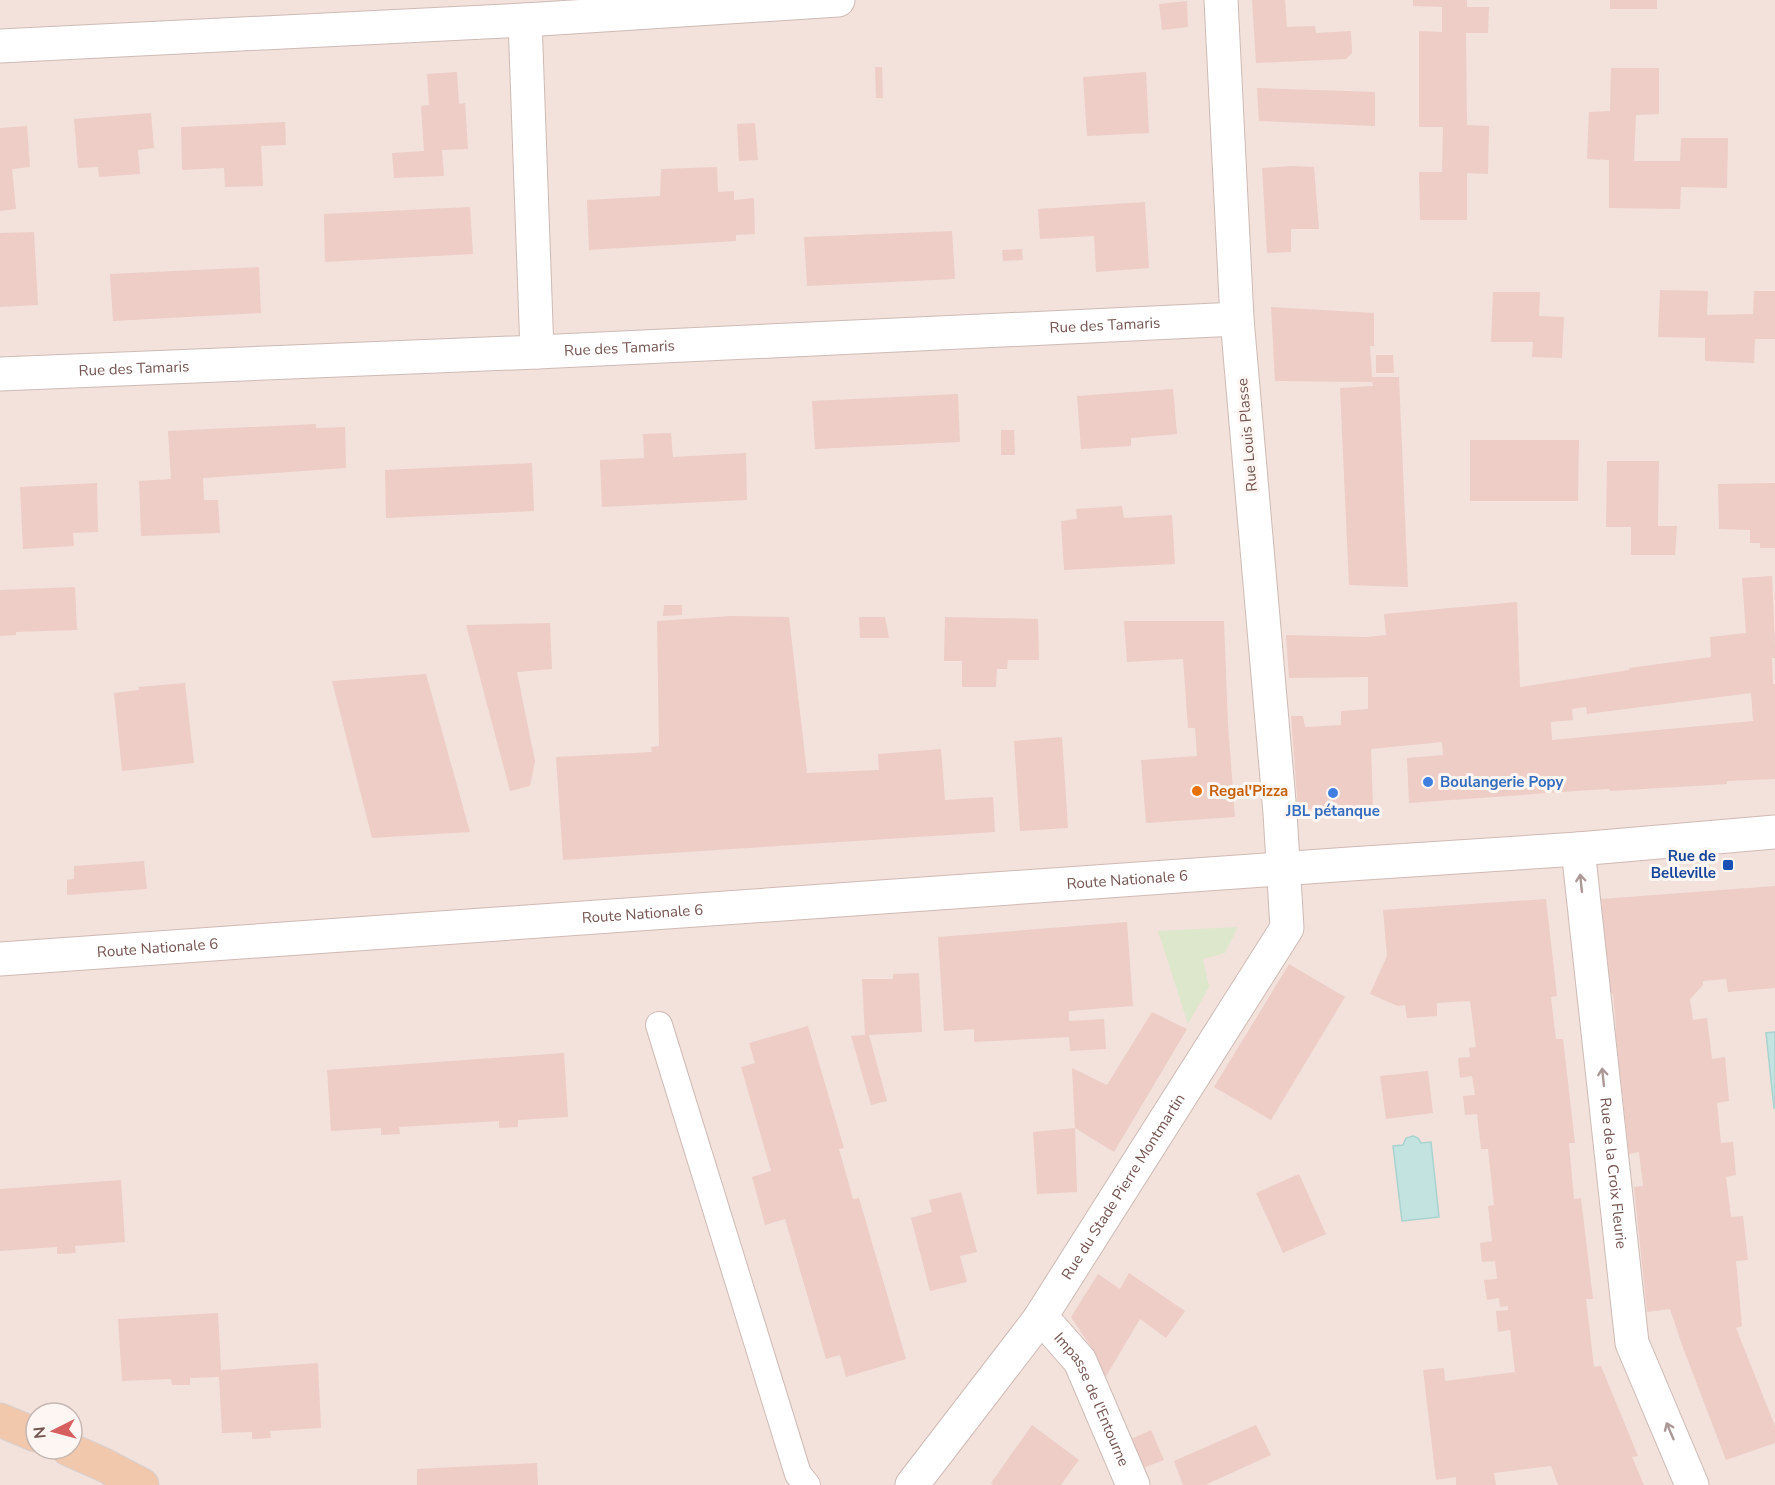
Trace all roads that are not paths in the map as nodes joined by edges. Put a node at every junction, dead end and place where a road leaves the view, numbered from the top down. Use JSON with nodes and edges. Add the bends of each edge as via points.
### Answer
{"nodes":[{"id":1,"x":838,"y":0,"type":"edge"},
{"id":2,"x":1221,"y":0,"type":"edge"},
{"id":3,"x":524,"y":10,"type":"edge"},
{"id":4,"x":0,"y":46,"type":"edge"},
{"id":5,"x":1237,"y":320,"type":"junction"},
{"id":6,"x":537,"y":352,"type":"junction"},
{"id":7,"x":0,"y":374,"type":"edge"},
{"id":8,"x":1775,"y":832,"type":"edge"},
{"id":9,"x":1578,"y":849,"type":"junction"},
{"id":10,"x":1284,"y":869,"type":"junction"},
{"id":11,"x":0,"y":959,"type":"edge"},
{"id":12,"x":658,"y":1025,"type":"dead end"},
{"id":13,"x":1038,"y":1321,"type":"junction"},
{"id":14,"x":0,"y":1420,"type":"edge"},
{"id":15,"x":24,"y":1431,"type":"edge"},
{"id":16,"x":84,"y":1456,"type":"edge"},
{"id":17,"x":142,"y":1485,"type":"edge"},
{"id":18,"x":807,"y":1485,"type":"edge"},
{"id":19,"x":912,"y":1485,"type":"edge"},
{"id":20,"x":1133,"y":1485,"type":"edge"},
{"id":21,"x":1692,"y":1485,"type":"edge"}],
"edges":[{"from":1,"to":3,"type":"street"},
{"from":2,"to":5,"type":"street","name":"Rue Louis Plasse"},
{"from":3,"to":4,"type":"street"},
{"from":3,"to":6,"type":"street"},
{"from":5,"to":6,"type":"street","name":"Rue des Tamaris"},
{"from":5,"to":10,"type":"street","name":"Rue Louis Plasse"},
{"from":6,"to":7,"type":"street","name":"Rue des Tamaris"},
{"from":8,"to":9,"type":"street"},
{"from":9,"to":10,"type":"street"},
{"from":21,"to":9,"type":"street","name":"Rue de la Croix Fleurie","one_way":true,"via":[[1632,1343]]},
{"from":10,"to":11,"type":"street","name":"Route Nationale 6"},
{"from":10,"to":13,"type":"street","name":"Rue du Stade Pierre Montmartin","via":[[1287,927]]},
{"from":12,"to":18,"type":"lane","via":[[798,1474]]},
{"from":13,"to":19,"type":"street","name":"Rue du Stade Pierre Montmartin"},
{"from":13,"to":20,"type":"street","name":"Impasse de l'Entourne","via":[[1051,1328],[1080,1361]]},
{"from":14,"to":15,"type":"main road"},
{"from":16,"to":17,"type":"main road"}]}
